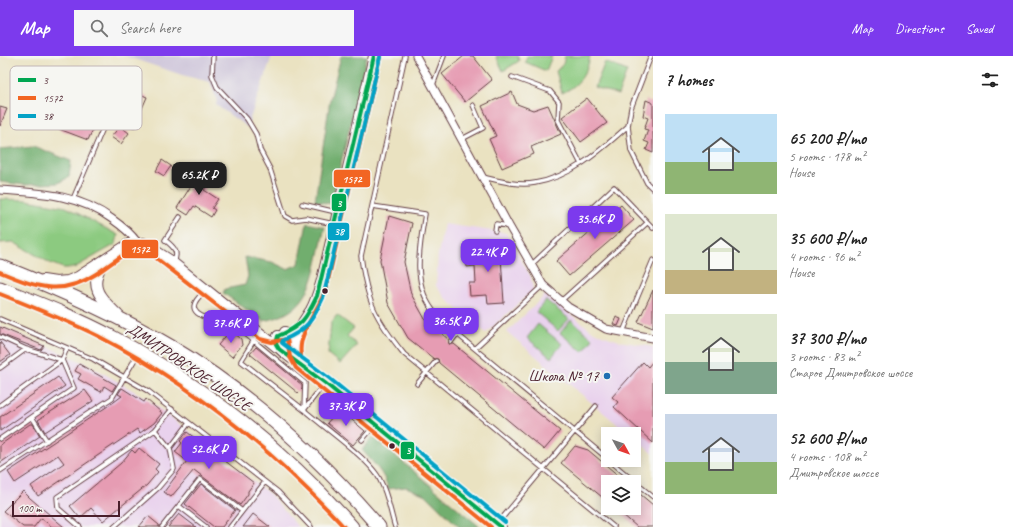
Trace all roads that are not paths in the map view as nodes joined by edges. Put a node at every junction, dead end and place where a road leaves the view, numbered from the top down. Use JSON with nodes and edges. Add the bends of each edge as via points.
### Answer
{"nodes":[{"id":1,"x":212,"y":56,"type":"edge"},
{"id":2,"x":374,"y":56,"type":"edge"},
{"id":3,"x":405,"y":56,"type":"edge"},
{"id":4,"x":416,"y":56,"type":"edge"},
{"id":5,"x":444,"y":56,"type":"edge"},
{"id":6,"x":651,"y":56,"type":"edge"},
{"id":7,"x":512,"y":77,"type":"dead end"},
{"id":8,"x":433,"y":85,"type":"junction"},
{"id":9,"x":473,"y":105,"type":"dead end"},
{"id":10,"x":628,"y":126,"type":"junction"},
{"id":11,"x":102,"y":130,"type":"edge"},
{"id":12,"x":462,"y":139,"type":"junction"},
{"id":13,"x":581,"y":164,"type":"junction"},
{"id":14,"x":482,"y":176,"type":"junction"},
{"id":15,"x":653,"y":189,"type":"edge"},
{"id":16,"x":0,"y":190,"type":"edge"},
{"id":17,"x":73,"y":199,"type":"junction"},
{"id":18,"x":302,"y":204,"type":"dead end"},
{"id":19,"x":372,"y":206,"type":"junction"},
{"id":20,"x":338,"y":212,"type":"junction"},
{"id":21,"x":180,"y":217,"type":"dead end"},
{"id":22,"x":647,"y":223,"type":"junction"},
{"id":23,"x":335,"y":224,"type":"junction"},
{"id":24,"x":509,"y":226,"type":"junction"},
{"id":25,"x":653,"y":228,"type":"edge"},
{"id":26,"x":495,"y":231,"type":"dead end"},
{"id":27,"x":137,"y":242,"type":"junction"},
{"id":28,"x":106,"y":258,"type":"junction"},
{"id":29,"x":653,"y":260,"type":"edge"},
{"id":30,"x":173,"y":263,"type":"junction"},
{"id":31,"x":531,"y":265,"type":"junction"},
{"id":32,"x":0,"y":266,"type":"edge"},
{"id":33,"x":30,"y":278,"type":"junction"},
{"id":34,"x":544,"y":284,"type":"junction"},
{"id":35,"x":0,"y":288,"type":"edge"},
{"id":36,"x":218,"y":298,"type":"junction"},
{"id":37,"x":561,"y":301,"type":"junction"},
{"id":38,"x":0,"y":319,"type":"edge"},
{"id":39,"x":125,"y":321,"type":"junction"},
{"id":40,"x":301,"y":324,"type":"junction"},
{"id":41,"x":623,"y":332,"type":"junction"},
{"id":42,"x":263,"y":334,"type":"junction"},
{"id":43,"x":282,"y":334,"type":"junction"},
{"id":44,"x":458,"y":334,"type":"junction"},
{"id":45,"x":0,"y":338,"type":"edge"},
{"id":46,"x":653,"y":338,"type":"edge"},
{"id":47,"x":254,"y":340,"type":"junction"},
{"id":48,"x":451,"y":342,"type":"dead end"},
{"id":49,"x":294,"y":344,"type":"junction"},
{"id":50,"x":67,"y":348,"type":"junction"},
{"id":51,"x":474,"y":348,"type":"junction"},
{"id":52,"x":26,"y":349,"type":"junction"},
{"id":53,"x":280,"y":349,"type":"junction"},
{"id":54,"x":139,"y":352,"type":"junction"},
{"id":55,"x":62,"y":360,"type":"junction"},
{"id":56,"x":436,"y":361,"type":"dead end"},
{"id":57,"x":300,"y":364,"type":"junction"},
{"id":58,"x":0,"y":368,"type":"edge"},
{"id":59,"x":426,"y":373,"type":"junction"},
{"id":60,"x":124,"y":377,"type":"junction"},
{"id":61,"x":325,"y":383,"type":"junction"},
{"id":62,"x":417,"y":384,"type":"dead end"},
{"id":63,"x":0,"y":405,"type":"edge"},
{"id":64,"x":596,"y":406,"type":"dead end"},
{"id":65,"x":172,"y":410,"type":"junction"},
{"id":66,"x":304,"y":410,"type":"junction"},
{"id":67,"x":32,"y":417,"type":"junction"},
{"id":68,"x":189,"y":423,"type":"junction"},
{"id":69,"x":375,"y":424,"type":"junction"},
{"id":70,"x":155,"y":430,"type":"junction"},
{"id":71,"x":575,"y":431,"type":"junction"},
{"id":72,"x":0,"y":439,"type":"edge"},
{"id":73,"x":47,"y":440,"type":"junction"},
{"id":74,"x":362,"y":440,"type":"dead end"},
{"id":75,"x":170,"y":448,"type":"junction"},
{"id":76,"x":601,"y":453,"type":"edge"},
{"id":77,"x":617,"y":467,"type":"edge"},
{"id":78,"x":544,"y":469,"type":"junction"},
{"id":79,"x":0,"y":471,"type":"edge"},
{"id":80,"x":265,"y":482,"type":"junction"},
{"id":81,"x":653,"y":497,"type":"edge"},
{"id":82,"x":179,"y":506,"type":"junction"},
{"id":83,"x":242,"y":511,"type":"junction"},
{"id":84,"x":499,"y":526,"type":"edge"},
{"id":85,"x":80,"y":527,"type":"edge"},
{"id":86,"x":114,"y":527,"type":"edge"},
{"id":87,"x":162,"y":527,"type":"edge"},
{"id":88,"x":206,"y":527,"type":"edge"},
{"id":89,"x":230,"y":527,"type":"edge"},
{"id":90,"x":311,"y":527,"type":"edge"},
{"id":91,"x":352,"y":527,"type":"edge"},
{"id":92,"x":379,"y":527,"type":"edge"},
{"id":93,"x":395,"y":527,"type":"edge"},
{"id":94,"x":614,"y":527,"type":"edge"}],
"edges":[{"from":1,"to":23,"type":"lane","via":[[212,75],[217,87],[247,119],[256,134],[285,216],[292,220],[306,218]]},
{"from":2,"to":20,"type":"main road"},
{"from":3,"to":19,"type":"lane"},
{"from":4,"to":8,"type":"street"},
{"from":5,"to":8,"type":"lane"},
{"from":6,"to":10,"type":"lane","via":[[635,95]]},
{"from":7,"to":13,"type":"lane","via":[[550,91],[559,102],[558,120]]},
{"from":8,"to":12,"type":"street"},
{"from":9,"to":12,"type":"lane","via":[[483,128]]},
{"from":10,"to":13,"type":"lane"},
{"from":10,"to":15,"type":"lane","via":[[631,151],[647,183]]},
{"from":11,"to":17,"type":"lane"},
{"from":12,"to":14,"type":"street"},
{"from":13,"to":14,"type":"lane","via":[[566,173],[535,183],[506,182]]},
{"from":14,"to":24,"type":"street"},
{"from":16,"to":17,"type":"street","via":[[54,194]]},
{"from":17,"to":27,"type":"street","via":[[101,211],[127,229]]},
{"from":18,"to":20,"type":"lane"},
{"from":19,"to":44,"type":"lane","via":[[425,214],[418,250],[422,291],[436,314]]},
{"from":19,"to":59,"type":"lane","via":[[361,256],[372,309],[404,354]]},
{"from":20,"to":23,"type":"main road"},
{"from":21,"to":30,"type":"lane","via":[[166,240],[175,249],[176,257]]},
{"from":22,"to":25,"type":"lane"},
{"from":22,"to":31,"type":"lane","via":[[614,187]]},
{"from":22,"to":37,"type":"lane"},
{"from":23,"to":40,"type":"main road","via":[[318,296]]},
{"from":24,"to":26,"type":"lane","via":[[496,224]]},
{"from":24,"to":31,"type":"street"},
{"from":27,"to":28,"type":"main road"},
{"from":27,"to":30,"type":"main road","via":[[150,246]]},
{"from":28,"to":33,"type":"main road","via":[[68,281]]},
{"from":28,"to":39,"type":"main road","via":[[96,275],[96,290],[106,304]]},
{"from":29,"to":41,"type":"lane"},
{"from":30,"to":36,"type":"main road"},
{"from":31,"to":34,"type":"street"},
{"from":32,"to":33,"type":"highway","name":"ДМИТРОВСКОЕ ШОССЕ"},
{"from":33,"to":39,"type":"highway","name":"ДМИТРОВСКОЕ ШОССЕ"},
{"from":34,"to":37,"type":"street"},
{"from":34,"to":51,"type":"lane"},
{"from":35,"to":54,"type":"highway","name":"ДМИТРОВСКОЕ ШОССЕ","via":[[60,312]]},
{"from":36,"to":42,"type":"main road"},
{"from":36,"to":47,"type":"lane","via":[[202,294],[194,302],[195,312],[232,326]]},
{"from":37,"to":41,"type":"street","via":[[606,330]]},
{"from":38,"to":50,"type":"lane"},
{"from":39,"to":92,"type":"highway","name":"ДМИТРОВСКОЕ ШОССЕ","via":[[170,346],[257,407],[337,480]]},
{"from":40,"to":43,"type":"main road"},
{"from":40,"to":49,"type":"main road"},
{"from":41,"to":46,"type":"street"},
{"from":42,"to":43,"type":"main road"},
{"from":42,"to":53,"type":"main road"},
{"from":43,"to":49,"type":"main road","via":[[291,334]]},
{"from":43,"to":53,"type":"main road","via":[[276,341]]},
{"from":44,"to":48,"type":"lane"},
{"from":44,"to":51,"type":"lane"},
{"from":45,"to":52,"type":"lane"},
{"from":47,"to":66,"type":"lane","via":[[304,383]]},
{"from":47,"to":66,"type":"lane","via":[[241,361]]},
{"from":49,"to":53,"type":"main road","via":[[289,351]]},
{"from":49,"to":57,"type":"main road","via":[[295,358]]},
{"from":50,"to":55,"type":"lane"},
{"from":50,"to":60,"type":"lane"},
{"from":51,"to":71,"type":"lane"},
{"from":52,"to":55,"type":"lane"},
{"from":52,"to":58,"type":"lane"},
{"from":53,"to":57,"type":"main road"},
{"from":54,"to":60,"type":"lane"},
{"from":54,"to":91,"type":"highway","name":"ДМИТРОВСКОЕ ШОССЕ","via":[[207,396],[243,423],[285,458]]},
{"from":55,"to":63,"type":"lane"},
{"from":55,"to":67,"type":"lane","via":[[74,388]]},
{"from":56,"to":59,"type":"lane"},
{"from":57,"to":61,"type":"main road"},
{"from":59,"to":62,"type":"lane"},
{"from":59,"to":78,"type":"lane"},
{"from":60,"to":65,"type":"lane"},
{"from":60,"to":73,"type":"lane","via":[[112,398]]},
{"from":61,"to":66,"type":"lane"},
{"from":61,"to":69,"type":"main road"},
{"from":64,"to":71,"type":"lane"},
{"from":65,"to":68,"type":"lane"},
{"from":65,"to":70,"type":"lane"},
{"from":66,"to":93,"type":"lane","via":[[370,466],[380,479]]},
{"from":67,"to":72,"type":"lane"},
{"from":67,"to":73,"type":"lane"},
{"from":68,"to":75,"type":"lane"},
{"from":68,"to":80,"type":"lane"},
{"from":69,"to":74,"type":"lane"},
{"from":69,"to":84,"type":"main road"},
{"from":70,"to":75,"type":"lane"},
{"from":70,"to":85,"type":"lane","via":[[57,497],[58,508]]},
{"from":71,"to":76,"type":"lane"},
{"from":71,"to":78,"type":"lane"},
{"from":73,"to":79,"type":"lane"},
{"from":75,"to":86,"type":"lane","via":[[174,469],[158,488]]},
{"from":77,"to":81,"type":"lane"},
{"from":78,"to":84,"type":"lane"},
{"from":78,"to":94,"type":"lane"},
{"from":80,"to":83,"type":"lane"},
{"from":80,"to":90,"type":"lane"},
{"from":82,"to":83,"type":"lane","via":[[200,479]]},
{"from":82,"to":87,"type":"lane"},
{"from":82,"to":88,"type":"lane"},
{"from":83,"to":89,"type":"lane"}]}
